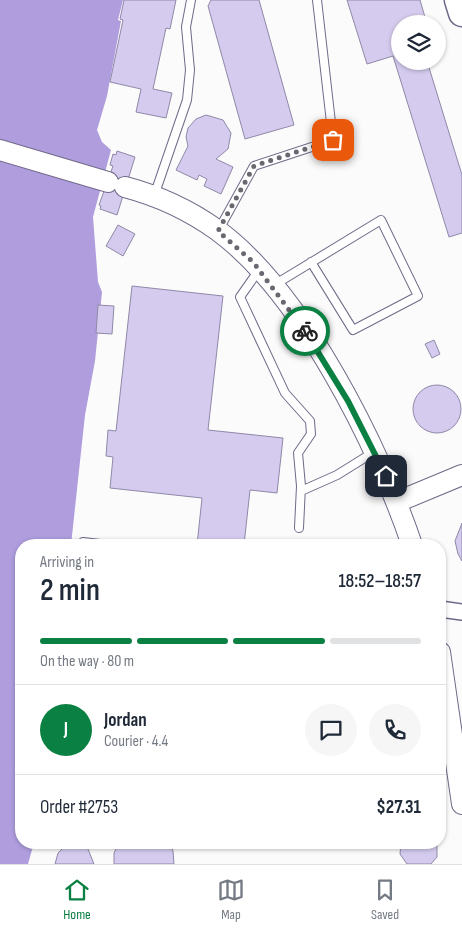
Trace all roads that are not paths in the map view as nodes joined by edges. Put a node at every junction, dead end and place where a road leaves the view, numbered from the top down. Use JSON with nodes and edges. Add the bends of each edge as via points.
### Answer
{"nodes":[{"id":1,"x":191,"y":0,"type":"edge"},
{"id":2,"x":317,"y":0,"type":"edge"},
{"id":3,"x":458,"y":0,"type":"edge"},
{"id":4,"x":462,"y":13,"type":"edge"},
{"id":5,"x":0,"y":150,"type":"edge"},
{"id":6,"x":132,"y":189,"type":"junction"},
{"id":7,"x":218,"y":231,"type":"junction"},
{"id":8,"x":311,"y":262,"type":"junction"},
{"id":9,"x":259,"y":270,"type":"junction"},
{"id":10,"x":272,"y":286,"type":"junction"},
{"id":11,"x":374,"y":452,"type":"junction"},
{"id":12,"x":462,"y":476,"type":"edge"},
{"id":13,"x":301,"y":491,"type":"junction"},
{"id":14,"x":397,"y":502,"type":"junction"},
{"id":15,"x":299,"y":528,"type":"dead end"},
{"id":16,"x":410,"y":539,"type":"edge"},
{"id":17,"x":446,"y":610,"type":"edge"},
{"id":18,"x":462,"y":612,"type":"edge"},
{"id":19,"x":446,"y":684,"type":"edge"},
{"id":20,"x":458,"y":749,"type":"edge"},
{"id":21,"x":462,"y":804,"type":"edge"}],
"edges":[{"from":1,"to":6,"type":"lane","via":[[186,27],[190,70],[187,100]]},
{"from":2,"to":7,"type":"lane","via":[[333,140],[254,166]]},
{"from":3,"to":4,"type":"highway"},
{"from":5,"to":6,"type":"main road"},
{"from":6,"to":7,"type":"main road","via":[[187,211]]},
{"from":7,"to":9,"type":"main road"},
{"from":8,"to":8,"type":"lane","via":[[381,220],[418,296],[353,330]]},
{"from":8,"to":10,"type":"lane"},
{"from":9,"to":10,"type":"main road"},
{"from":9,"to":13,"type":"lane","via":[[240,297],[285,393],[310,421],[311,434],[298,453]]},
{"from":10,"to":11,"type":"main road","via":[[320,353]]},
{"from":11,"to":13,"type":"lane","via":[[337,475]]},
{"from":11,"to":14,"type":"main road"},
{"from":12,"to":14,"type":"main road"},
{"from":13,"to":15,"type":"lane"},
{"from":14,"to":16,"type":"main road"},
{"from":17,"to":18,"type":"street"},
{"from":19,"to":20,"type":"main road"},
{"from":20,"to":21,"type":"main road"}]}
